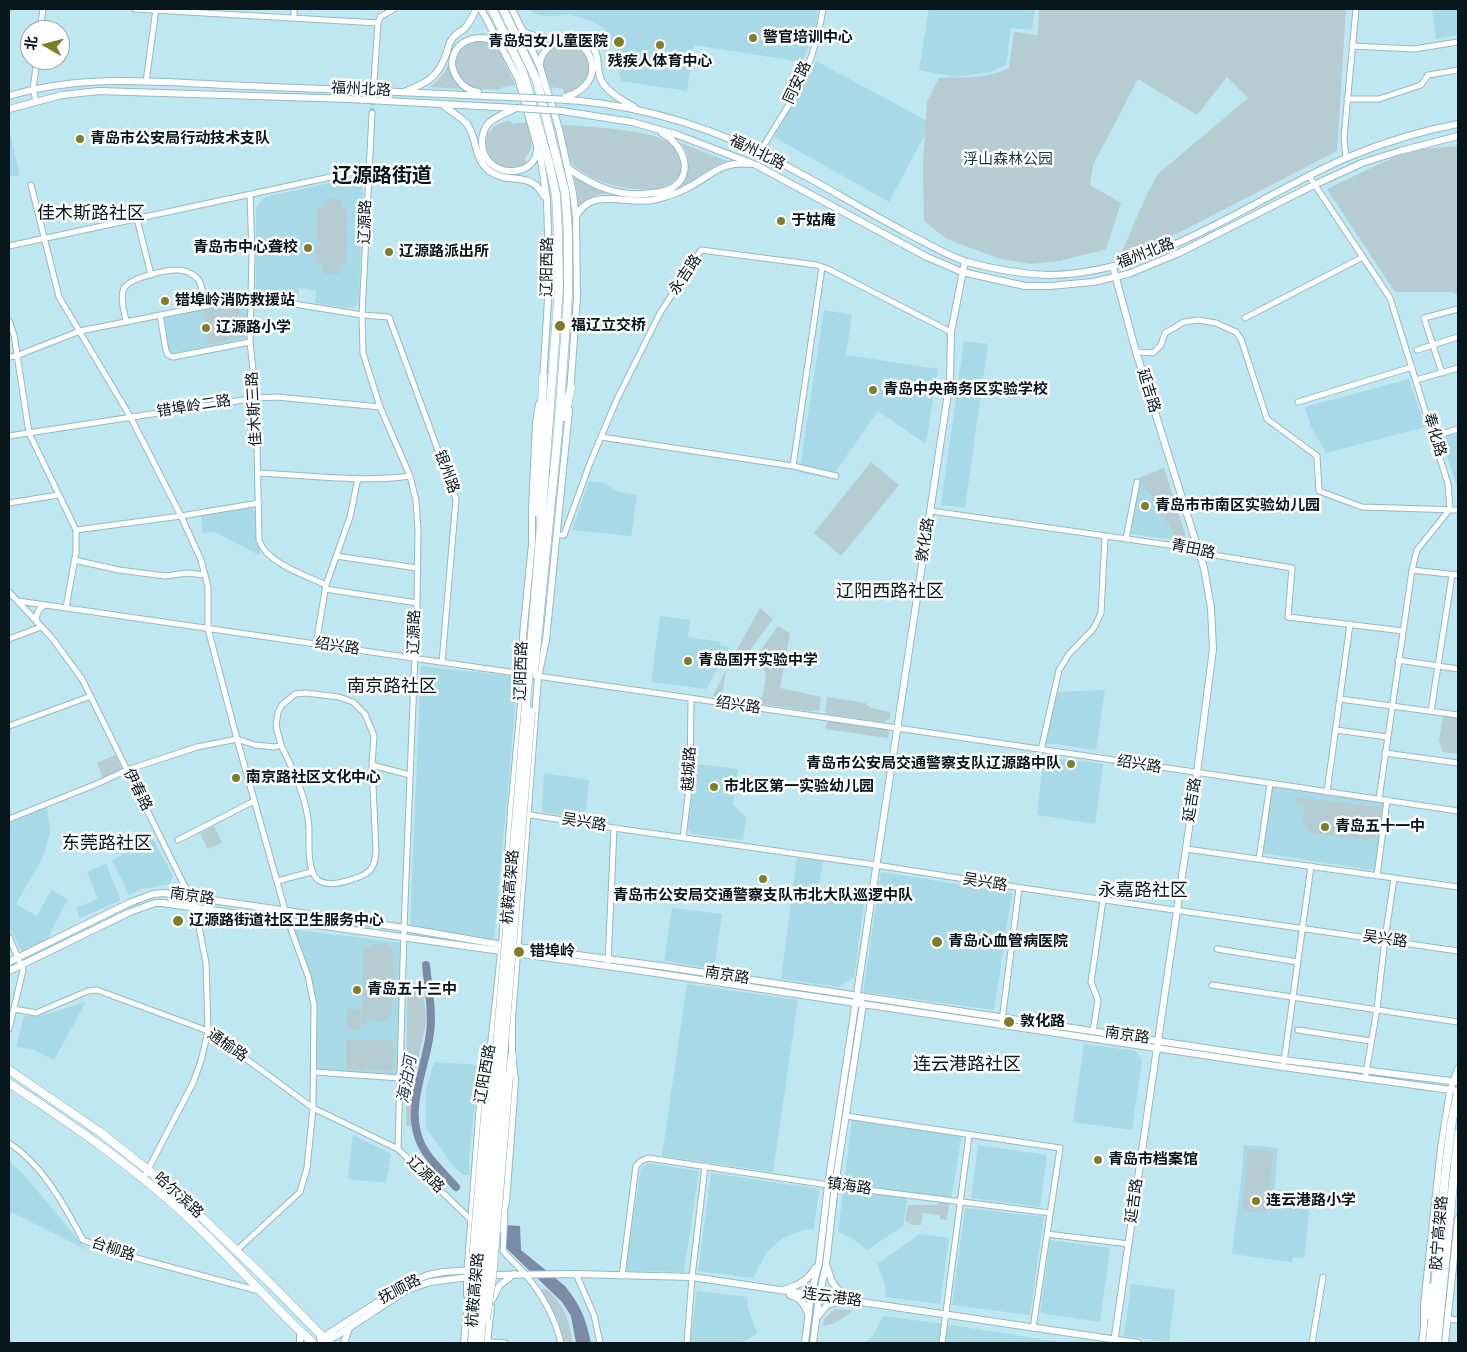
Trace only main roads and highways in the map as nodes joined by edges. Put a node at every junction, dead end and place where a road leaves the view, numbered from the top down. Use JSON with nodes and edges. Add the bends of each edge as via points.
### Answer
{"nodes":[{"id":1,"x":476,"y":9,"type":"edge"},
{"id":2,"x":481,"y":9,"type":"edge"},
{"id":3,"x":492,"y":9,"type":"edge"},
{"id":4,"x":503,"y":9,"type":"edge"},
{"id":5,"x":512,"y":9,"type":"edge"},
{"id":6,"x":524,"y":32,"type":"junction"},
{"id":7,"x":503,"y":48,"type":"junction"},
{"id":8,"x":540,"y":67,"type":"junction"},
{"id":9,"x":403,"y":92,"type":"junction"},
{"id":10,"x":9,"y":96,"type":"edge"},
{"id":11,"x":509,"y":97,"type":"junction"},
{"id":12,"x":552,"y":99,"type":"junction"},
{"id":13,"x":442,"y":104,"type":"junction"},
{"id":14,"x":516,"y":108,"type":"junction"},
{"id":15,"x":9,"y":109,"type":"edge"},
{"id":16,"x":637,"y":109,"type":"junction"},
{"id":17,"x":1458,"y":124,"type":"edge"},
{"id":18,"x":650,"y":126,"type":"junction"},
{"id":19,"x":1458,"y":136,"type":"edge"},
{"id":20,"x":537,"y":145,"type":"junction"},
{"id":21,"x":756,"y":164,"type":"junction"},
{"id":22,"x":568,"y":168,"type":"junction"},
{"id":23,"x":547,"y":201,"type":"junction"},
{"id":24,"x":576,"y":218,"type":"junction"},
{"id":25,"x":965,"y":261,"type":"junction"},
{"id":26,"x":1113,"y":267,"type":"junction"},
{"id":27,"x":962,"y":272,"type":"junction"},
{"id":28,"x":1115,"y":278,"type":"junction"},
{"id":29,"x":543,"y":377,"type":"junction"},
{"id":30,"x":570,"y":388,"type":"junction"},
{"id":31,"x":548,"y":533,"type":"junction"},
{"id":32,"x":542,"y":550,"type":"junction"},
{"id":33,"x":518,"y":946,"type":"junction"},
{"id":34,"x":501,"y":948,"type":"junction"},
{"id":35,"x":518,"y":955,"type":"junction"},
{"id":36,"x":9,"y":962,"type":"edge"},
{"id":37,"x":9,"y":971,"type":"edge"},
{"id":38,"x":859,"y":1001,"type":"junction"},
{"id":39,"x":1002,"y":1021,"type":"junction"},
{"id":40,"x":1158,"y":1040,"type":"junction"},
{"id":41,"x":1157,"y":1048,"type":"junction"},
{"id":42,"x":491,"y":1050,"type":"junction"},
{"id":43,"x":512,"y":1056,"type":"junction"},
{"id":44,"x":1458,"y":1069,"type":"edge"},
{"id":45,"x":9,"y":1070,"type":"edge"},
{"id":46,"x":1455,"y":1082,"type":"edge"},
{"id":47,"x":9,"y":1083,"type":"edge"},
{"id":48,"x":1456,"y":1092,"type":"edge"},
{"id":49,"x":1458,"y":1133,"type":"edge"},
{"id":50,"x":1449,"y":1177,"type":"junction"},
{"id":51,"x":832,"y":1185,"type":"junction"},
{"id":52,"x":1458,"y":1219,"type":"edge"},
{"id":53,"x":1439,"y":1246,"type":"junction"},
{"id":54,"x":819,"y":1263,"type":"junction"},
{"id":55,"x":826,"y":1265,"type":"junction"},
{"id":56,"x":468,"y":1270,"type":"junction"},
{"id":57,"x":495,"y":1274,"type":"junction"},
{"id":58,"x":514,"y":1274,"type":"junction"},
{"id":59,"x":525,"y":1274,"type":"joint"},
{"id":60,"x":467,"y":1277,"type":"junction"},
{"id":61,"x":1432,"y":1284,"type":"joint"},
{"id":62,"x":780,"y":1291,"type":"junction"},
{"id":63,"x":811,"y":1295,"type":"junction"},
{"id":64,"x":819,"y":1296,"type":"junction"},
{"id":65,"x":492,"y":1300,"type":"junction"},
{"id":66,"x":846,"y":1300,"type":"junction"},
{"id":67,"x":808,"y":1318,"type":"junction"},
{"id":68,"x":816,"y":1320,"type":"junction"},
{"id":69,"x":349,"y":1327,"type":"junction"},
{"id":70,"x":1424,"y":1327,"type":"junction"},
{"id":71,"x":300,"y":1331,"type":"junction"},
{"id":72,"x":1115,"y":1341,"type":"edge"},
{"id":73,"x":322,"y":1342,"type":"edge"},
{"id":74,"x":300,"y":1343,"type":"edge"},
{"id":75,"x":344,"y":1343,"type":"edge"},
{"id":76,"x":464,"y":1343,"type":"edge"},
{"id":77,"x":471,"y":1343,"type":"edge"},
{"id":78,"x":480,"y":1343,"type":"edge"},
{"id":79,"x":489,"y":1343,"type":"edge"},
{"id":80,"x":805,"y":1343,"type":"edge"},
{"id":81,"x":813,"y":1343,"type":"edge"},
{"id":82,"x":1138,"y":1343,"type":"edge"},
{"id":83,"x":1422,"y":1343,"type":"edge"},
{"id":84,"x":1430,"y":1343,"type":"edge"},
{"id":85,"x":1437,"y":1343,"type":"edge"},
{"id":86,"x":1445,"y":1343,"type":"edge"}],
"edges":[{"from":1,"to":9,"type":"main road","via":[[464,29],[453,36],[442,66],[434,76],[425,84]]},
{"from":2,"to":7,"type":"main road","name":"辽阳西路"},
{"from":3,"to":32,"type":"highway","name":"辽阳西路","via":[[523,72],[556,195],[559,288]]},
{"from":4,"to":31,"type":"highway","name":"辽阳西路","via":[[537,81],[565,192],[568,296]]},
{"from":5,"to":6,"type":"main road","name":"辽阳西路"},
{"from":6,"to":8,"type":"main road","name":"辽阳西路"},
{"from":6,"to":16,"type":"main road","via":[[542,38],[566,35],[583,39],[596,52],[603,83],[617,97]]},
{"from":7,"to":11,"type":"main road","via":[[494,40],[472,39],[460,46],[453,56],[453,71],[460,83],[472,91]]},
{"from":7,"to":20,"type":"main road","name":"辽阳西路","via":[[518,78]]},
{"from":8,"to":12,"type":"main road","via":[[541,55],[561,41],[570,40],[581,45],[592,59],[592,75],[586,86],[567,97]]},
{"from":8,"to":22,"type":"main road","name":"辽阳西路"},
{"from":9,"to":10,"type":"main road","name":"福州北路","via":[[97,81],[62,83]]},
{"from":9,"to":11,"type":"main road","name":"福州北路"},
{"from":11,"to":12,"type":"main road","name":"福州北路","bridge":true},
{"from":12,"to":16,"type":"main road","name":"福州北路"},
{"from":13,"to":14,"type":"main road","name":"福州北路"},
{"from":13,"to":15,"type":"main road","name":"福州北路","via":[[99,91],[62,95]]},
{"from":13,"to":23,"type":"main road","via":[[467,124],[482,164],[500,176],[534,183]]},
{"from":14,"to":18,"type":"main road","name":"福州北路","bridge":true,"via":[[562,111]]},
{"from":14,"to":20,"type":"main road","via":[[487,124],[482,152],[495,167],[516,171],[528,166],[537,153]]},
{"from":16,"to":25,"type":"main road","name":"福州北路","via":[[700,127],[760,152],[923,242]]},
{"from":17,"to":26,"type":"main road","name":"福州北路","via":[[1399,139],[1346,158],[1175,244]]},
{"from":18,"to":21,"type":"main road","name":"福州北路"},
{"from":18,"to":22,"type":"main road","via":[[667,135],[682,152],[682,175],[667,191],[628,195],[587,182]]},
{"from":19,"to":28,"type":"main road","name":"福州北路","via":[[1369,161],[1179,253]]},
{"from":20,"to":23,"type":"main road","name":"辽阳西路"},
{"from":21,"to":24,"type":"main road","via":[[719,168],[679,193],[651,200],[593,200],[579,210]]},
{"from":21,"to":27,"type":"main road","name":"福州北路","via":[[926,257]]},
{"from":22,"to":24,"type":"main road","name":"辽阳西路"},
{"from":23,"to":29,"type":"main road","name":"辽阳西路","via":[[548,283]]},
{"from":24,"to":30,"type":"main road","name":"辽阳西路","via":[[577,298]]},
{"from":25,"to":26,"type":"main road","name":"福州北路","via":[[1028,274],[1051,275]]},
{"from":25,"to":27,"type":"main road","name":"敦化路"},
{"from":26,"to":28,"type":"main road","name":"延吉路"},
{"from":27,"to":28,"type":"main road","name":"福州北路","via":[[1025,286]]},
{"from":27,"to":38,"type":"main road","name":"敦化路","via":[[951,332],[950,380],[876,865]]},
{"from":28,"to":40,"type":"main road","name":"延吉路","via":[[1198,549],[1208,588],[1213,628],[1197,773]]},
{"from":29,"to":32,"type":"highway","via":[[538,502]]},
{"from":29,"to":34,"type":"main road","name":"辽阳西路","via":[[536,423],[532,544],[523,636],[524,674]]},
{"from":30,"to":31,"type":"highway"},
{"from":30,"to":33,"type":"main road","name":"辽阳西路","via":[[546,640],[538,677]]},
{"from":31,"to":32,"type":"highway","name":"辽阳西路"},
{"from":32,"to":77,"type":"highway","name":"杭鞍高架路","bridge":true},
{"from":32,"to":78,"type":"highway","name":"杭鞍高架路","bridge":true},
{"from":33,"to":34,"type":"main road","name":"南京路"},
{"from":33,"to":35,"type":"main road","name":"辽阳西路"},
{"from":33,"to":38,"type":"main road","name":"南京路"},
{"from":34,"to":35,"type":"main road","name":"南京路"},
{"from":34,"to":36,"type":"main road","name":"南京路","via":[[404,928],[164,893],[144,897]]},
{"from":34,"to":37,"type":"main road","name":"南京路","via":[[162,903],[146,906]]},
{"from":34,"to":42,"type":"main road","name":"辽阳西路"},
{"from":35,"to":38,"type":"main road","name":"南京路"},
{"from":35,"to":43,"type":"main road","name":"辽阳西路"},
{"from":38,"to":39,"type":"main road","name":"南京路"},
{"from":38,"to":39,"type":"main road","name":"南京路"},
{"from":38,"to":51,"type":"main road","name":"敦化路"},
{"from":38,"to":51,"type":"main road","name":"敦化路","via":[[846,1116]]},
{"from":39,"to":40,"type":"main road","name":"南京路"},
{"from":39,"to":41,"type":"main road","name":"南京路"},
{"from":40,"to":41,"type":"main road","name":"延吉路"},
{"from":40,"to":46,"type":"main road","name":"南京路"},
{"from":41,"to":48,"type":"main road","name":"南京路"},
{"from":41,"to":72,"type":"main road","name":"延吉路"},
{"from":42,"to":56,"type":"main road","name":"辽阳西路","via":[[482,1091]]},
{"from":42,"to":77,"type":"highway","bridge":true,"via":[[469,1308]]},
{"from":43,"to":57,"type":"main road","name":"辽阳西路","bridge":true,"via":[[515,1080],[506,1202]]},
{"from":43,"to":78,"type":"highway","bridge":true,"via":[[489,1308]]},
{"from":44,"to":46,"type":"main road"},
{"from":45,"to":73,"type":"highway","name":"哈尔滨路","via":[[100,1132],[184,1200]]},
{"from":46,"to":48,"type":"main road"},
{"from":47,"to":71,"type":"highway","name":"哈尔滨路","via":[[84,1133],[143,1179],[196,1225]]},
{"from":48,"to":50,"type":"highway","name":"胶宁高架路","bridge":true},
{"from":48,"to":70,"type":"main road","via":[[1441,1148]]},
{"from":49,"to":50,"type":"highway","name":"胶宁高架路"},
{"from":50,"to":53,"type":"highway","name":"胶宁高架路"},
{"from":50,"to":85,"type":"highway","name":"胶宁高架路"},
{"from":51,"to":54,"type":"main road","name":"敦化路"},
{"from":51,"to":55,"type":"main road","name":"敦化路"},
{"from":52,"to":86,"type":"main road"},
{"from":53,"to":61,"type":"highway"},
{"from":53,"to":84,"type":"highway","name":"胶宁高架路"},
{"from":54,"to":62,"type":"main road","via":[[806,1280]]},
{"from":54,"to":63,"type":"main road","name":"敦化路"},
{"from":55,"to":64,"type":"main road","name":"敦化路"},
{"from":55,"to":66,"type":"main road","via":[[832,1282]]},
{"from":56,"to":57,"type":"main road","name":"抚顺路"},
{"from":56,"to":60,"type":"main road","name":"辽阳西路"},
{"from":56,"to":73,"type":"main road","name":"抚顺路","via":[[428,1275],[404,1285]]},
{"from":57,"to":58,"type":"main road","name":"抚顺路"},
{"from":57,"to":60,"type":"main road","name":"抚顺路"},
{"from":57,"to":65,"type":"main road","name":"辽阳西路"},
{"from":58,"to":59,"type":"main road","name":"抚顺路"},
{"from":58,"to":65,"type":"main road","via":[[499,1286]]},
{"from":59,"to":62,"type":"main road","name":"连云港路","via":[[692,1277]]},
{"from":60,"to":69,"type":"main road","name":"抚顺路","via":[[439,1280],[412,1288]]},
{"from":60,"to":76,"type":"main road","name":"辽阳西路"},
{"from":61,"to":70,"type":"main road"},
{"from":62,"to":63,"type":"main road","name":"连云港路"},
{"from":62,"to":67,"type":"main road","via":[[795,1296],[808,1311]]},
{"from":63,"to":64,"type":"main road","name":"连云港路"},
{"from":63,"to":67,"type":"main road","name":"敦化路"},
{"from":64,"to":66,"type":"main road","name":"连云港路"},
{"from":64,"to":68,"type":"main road","name":"敦化路"},
{"from":65,"to":79,"type":"main road","name":"辽阳西路"},
{"from":66,"to":68,"type":"main road","via":[[827,1305]]},
{"from":66,"to":72,"type":"main road","name":"连云港路"},
{"from":67,"to":80,"type":"main road","name":"敦化路"},
{"from":68,"to":81,"type":"main road","name":"敦化路"},
{"from":69,"to":73,"type":"main road","name":"抚顺路"},
{"from":69,"to":75,"type":"main road"},
{"from":70,"to":83,"type":"main road"},
{"from":71,"to":73,"type":"highway","name":"哈尔滨路"},
{"from":71,"to":74,"type":"main road"},
{"from":72,"to":82,"type":"main road","name":"连云港路"}]}
